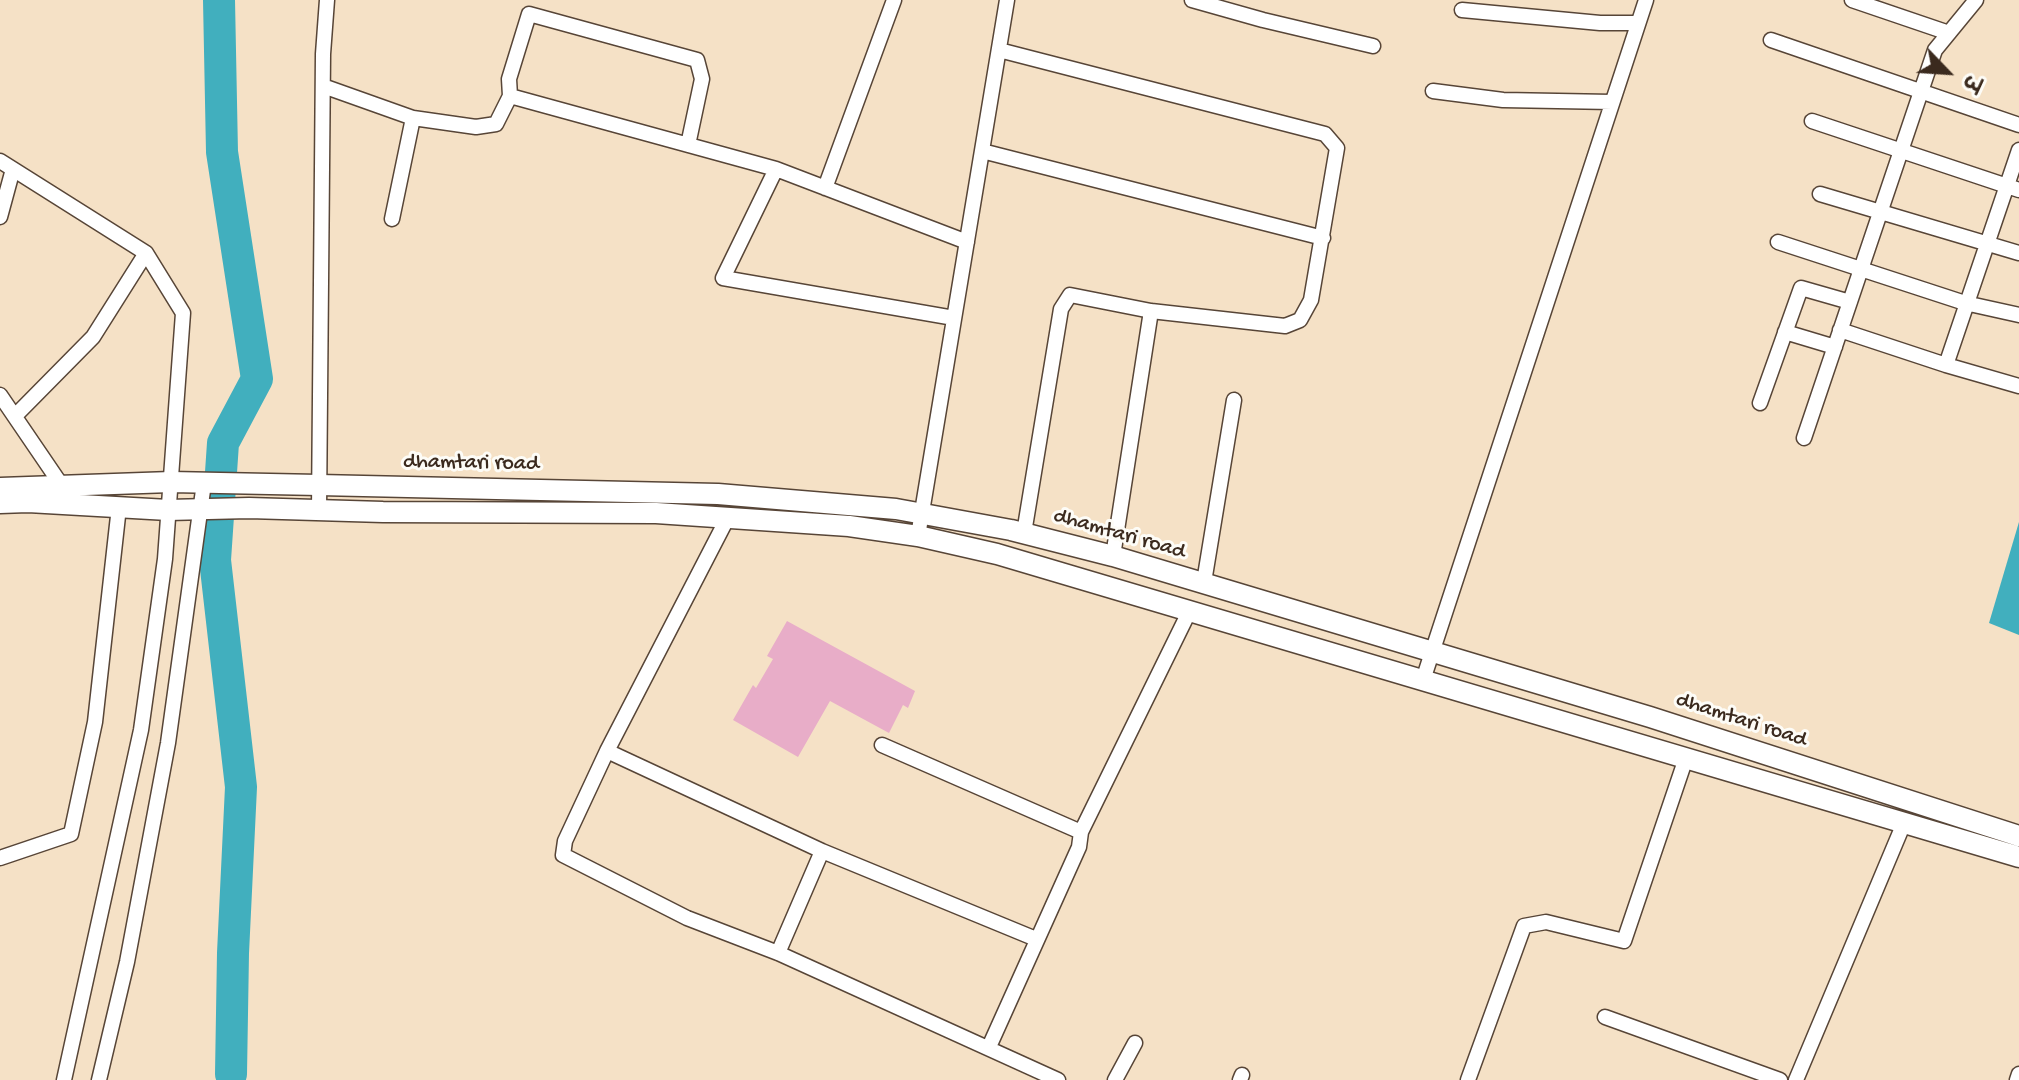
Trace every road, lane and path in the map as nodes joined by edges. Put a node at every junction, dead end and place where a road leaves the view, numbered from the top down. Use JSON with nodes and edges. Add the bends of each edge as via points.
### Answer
{"nodes":[{"id":1,"x":327,"y":0,"type":"edge"},
{"id":2,"x":894,"y":0,"type":"edge"},
{"id":3,"x":1007,"y":0,"type":"edge"},
{"id":4,"x":1192,"y":0,"type":"edge"},
{"id":5,"x":1646,"y":0,"type":"edge"},
{"id":6,"x":1852,"y":0,"type":"edge"},
{"id":7,"x":1976,"y":0,"type":"edge"},
{"id":8,"x":1462,"y":10,"type":"dead end"},
{"id":9,"x":1638,"y":23,"type":"junction"},
{"id":10,"x":1949,"y":33,"type":"junction"},
{"id":11,"x":1771,"y":40,"type":"dead end"},
{"id":12,"x":1373,"y":46,"type":"dead end"},
{"id":13,"x":999,"y":50,"type":"junction"},
{"id":14,"x":323,"y":86,"type":"junction"},
{"id":15,"x":1433,"y":91,"type":"dead end"},
{"id":16,"x":1920,"y":92,"type":"junction"},
{"id":17,"x":510,"y":96,"type":"junction"},
{"id":18,"x":1612,"y":102,"type":"junction"},
{"id":19,"x":413,"y":118,"type":"junction"},
{"id":20,"x":1812,"y":121,"type":"dead end"},
{"id":21,"x":2019,"y":125,"type":"edge"},
{"id":22,"x":688,"y":145,"type":"junction"},
{"id":23,"x":2019,"y":150,"type":"edge"},
{"id":24,"x":982,"y":151,"type":"junction"},
{"id":25,"x":1901,"y":151,"type":"junction"},
{"id":26,"x":7,"y":165,"type":"edge"},
{"id":27,"x":776,"y":169,"type":"junction"},
{"id":28,"x":825,"y":188,"type":"junction"},
{"id":29,"x":2013,"y":188,"type":"edge"},
{"id":30,"x":1820,"y":194,"type":"dead end"},
{"id":31,"x":1880,"y":213,"type":"junction"},
{"id":32,"x":0,"y":217,"type":"edge"},
{"id":33,"x":392,"y":219,"type":"dead end"},
{"id":34,"x":1323,"y":238,"type":"junction"},
{"id":35,"x":967,"y":242,"type":"junction"},
{"id":36,"x":1778,"y":242,"type":"dead end"},
{"id":37,"x":1985,"y":244,"type":"junction"},
{"id":38,"x":146,"y":253,"type":"junction"},
{"id":39,"x":2019,"y":253,"type":"edge"},
{"id":40,"x":1861,"y":269,"type":"junction"},
{"id":41,"x":1850,"y":302,"type":"junction"},
{"id":42,"x":1965,"y":303,"type":"junction"},
{"id":43,"x":1151,"y":311,"type":"junction"},
{"id":44,"x":2019,"y":315,"type":"edge"},
{"id":45,"x":954,"y":318,"type":"junction"},
{"id":46,"x":1840,"y":330,"type":"junction"},
{"id":47,"x":1785,"y":332,"type":"junction"},
{"id":48,"x":1835,"y":347,"type":"junction"},
{"id":49,"x":1946,"y":365,"type":"junction"},
{"id":50,"x":2019,"y":386,"type":"edge"},
{"id":51,"x":0,"y":395,"type":"edge"},
{"id":52,"x":1234,"y":400,"type":"dead end"},
{"id":53,"x":1760,"y":403,"type":"dead end"},
{"id":54,"x":15,"y":416,"type":"junction"},
{"id":55,"x":1804,"y":438,"type":"dead end"},
{"id":56,"x":171,"y":482,"type":"junction"},
{"id":57,"x":205,"y":483,"type":"junction"},
{"id":58,"x":319,"y":485,"type":"junction"},
{"id":59,"x":62,"y":486,"type":"junction"},
{"id":60,"x":0,"y":488,"type":"edge"},
{"id":61,"x":0,"y":503,"type":"edge"},
{"id":62,"x":119,"y":507,"type":"junction"},
{"id":63,"x":201,"y":508,"type":"junction"},
{"id":64,"x":168,"y":510,"type":"junction"},
{"id":65,"x":319,"y":511,"type":"junction"},
{"id":66,"x":922,"y":513,"type":"junction"},
{"id":67,"x":728,"y":517,"type":"junction"},
{"id":68,"x":1024,"y":533,"type":"junction"},
{"id":69,"x":918,"y":536,"type":"junction"},
{"id":70,"x":1113,"y":556,"type":"junction"},
{"id":71,"x":1202,"y":583,"type":"junction"},
{"id":72,"x":1190,"y":610,"type":"junction"},
{"id":73,"x":1432,"y":653,"type":"junction"},
{"id":74,"x":1423,"y":680,"type":"junction"},
{"id":75,"x":882,"y":745,"type":"dead end"},
{"id":76,"x":607,"y":751,"type":"junction"},
{"id":77,"x":1686,"y":758,"type":"junction"},
{"id":78,"x":1904,"y":823,"type":"junction"},
{"id":79,"x":1081,"y":832,"type":"junction"},
{"id":80,"x":2019,"y":836,"type":"edge"},
{"id":81,"x":822,"y":851,"type":"junction"},
{"id":82,"x":2019,"y":857,"type":"edge"},
{"id":83,"x":0,"y":858,"type":"edge"},
{"id":84,"x":1036,"y":939,"type":"junction"},
{"id":85,"x":778,"y":953,"type":"junction"},
{"id":86,"x":1605,"y":1017,"type":"dead end"},
{"id":87,"x":1135,"y":1043,"type":"dead end"},
{"id":88,"x":989,"y":1047,"type":"junction"},
{"id":89,"x":64,"y":1080,"type":"edge"},
{"id":90,"x":99,"y":1080,"type":"edge"},
{"id":91,"x":1058,"y":1080,"type":"edge"},
{"id":92,"x":1115,"y":1080,"type":"edge"},
{"id":93,"x":1468,"y":1080,"type":"edge"},
{"id":94,"x":1780,"y":1080,"type":"edge"},
{"id":95,"x":1796,"y":1080,"type":"edge"}],
"edges":[{"from":1,"to":14,"type":"street"},
{"from":2,"to":28,"type":"street"},
{"from":3,"to":13,"type":"street"},
{"from":4,"to":12,"type":"street"},
{"from":5,"to":9,"type":"street"},
{"from":6,"to":10,"type":"street"},
{"from":7,"to":10,"type":"street"},
{"from":8,"to":9,"type":"street"},
{"from":9,"to":18,"type":"street"},
{"from":10,"to":16,"type":"street","via":[[1935,50]]},
{"from":11,"to":16,"type":"street"},
{"from":13,"to":24,"type":"street"},
{"from":13,"to":34,"type":"street","via":[[1325,134],[1337,148]]},
{"from":14,"to":19,"type":"street"},
{"from":14,"to":58,"type":"street"},
{"from":15,"to":18,"type":"street","via":[[1503,100]]},
{"from":16,"to":21,"type":"street"},
{"from":16,"to":25,"type":"street"},
{"from":17,"to":19,"type":"street","via":[[496,124],[488,126]]},
{"from":17,"to":22,"type":"street"},
{"from":17,"to":22,"type":"street","via":[[509,79],[529,14],[697,60],[702,79]]},
{"from":18,"to":73,"type":"street"},
{"from":19,"to":33,"type":"street"},
{"from":20,"to":25,"type":"street"},
{"from":22,"to":27,"type":"street"},
{"from":23,"to":29,"type":"street"},
{"from":24,"to":34,"type":"street"},
{"from":24,"to":35,"type":"street"},
{"from":25,"to":29,"type":"street"},
{"from":25,"to":31,"type":"street"},
{"from":26,"to":32,"type":"street"},
{"from":26,"to":38,"type":"street"},
{"from":27,"to":28,"type":"street"},
{"from":27,"to":45,"type":"street","via":[[723,278]]},
{"from":28,"to":35,"type":"street"},
{"from":29,"to":37,"type":"street"},
{"from":30,"to":31,"type":"street"},
{"from":31,"to":37,"type":"street"},
{"from":31,"to":40,"type":"street"},
{"from":34,"to":43,"type":"street","via":[[1311,300],[1300,320],[1285,326]]},
{"from":35,"to":45,"type":"street"},
{"from":36,"to":40,"type":"street"},
{"from":37,"to":39,"type":"street"},
{"from":37,"to":42,"type":"street"},
{"from":38,"to":54,"type":"street","via":[[93,337]]},
{"from":38,"to":56,"type":"street","via":[[183,313]]},
{"from":40,"to":41,"type":"street"},
{"from":40,"to":42,"type":"street"},
{"from":41,"to":46,"type":"street"},
{"from":41,"to":47,"type":"street","via":[[1801,288]]},
{"from":42,"to":44,"type":"street"},
{"from":42,"to":49,"type":"street"},
{"from":43,"to":68,"type":"street","via":[[1070,295],[1061,309]]},
{"from":43,"to":70,"type":"street"},
{"from":45,"to":66,"type":"street"},
{"from":46,"to":48,"type":"street"},
{"from":46,"to":49,"type":"street"},
{"from":47,"to":48,"type":"street"},
{"from":47,"to":53,"type":"street"},
{"from":48,"to":55,"type":"street"},
{"from":49,"to":50,"type":"street"},
{"from":51,"to":54,"type":"street"},
{"from":52,"to":71,"type":"street"},
{"from":54,"to":59,"type":"street"},
{"from":56,"to":57,"type":"main road","name":"dhamtari road"},
{"from":56,"to":59,"type":"main road","name":"dhamtari road"},
{"from":56,"to":64,"type":"street"},
{"from":57,"to":58,"type":"main road","name":"dhamtari road"},
{"from":57,"to":63,"type":"street"},
{"from":58,"to":65,"type":"street"},
{"from":58,"to":66,"type":"main road","name":"dhamtari road","via":[[718,494]]},
{"from":59,"to":60,"type":"main road","name":"dhamtari road"},
{"from":61,"to":62,"type":"main road"},
{"from":62,"to":64,"type":"main road"},
{"from":62,"to":83,"type":"street","via":[[95,722],[71,834]]},
{"from":63,"to":64,"type":"main road"},
{"from":63,"to":65,"type":"main road"},
{"from":63,"to":90,"type":"street","via":[[168,743]]},
{"from":64,"to":89,"type":"street","via":[[141,730]]},
{"from":65,"to":67,"type":"main road"},
{"from":66,"to":68,"type":"main road","name":"dhamtari road"},
{"from":66,"to":69,"type":"street"},
{"from":67,"to":69,"type":"main road"},
{"from":67,"to":76,"type":"street"},
{"from":68,"to":70,"type":"main road","name":"dhamtari road"},
{"from":69,"to":72,"type":"main road"},
{"from":70,"to":71,"type":"main road","name":"dhamtari road"},
{"from":71,"to":73,"type":"main road","name":"dhamtari road"},
{"from":72,"to":74,"type":"main road"},
{"from":72,"to":79,"type":"street"},
{"from":73,"to":74,"type":"street"},
{"from":73,"to":80,"type":"main road","name":"dhamtari road"},
{"from":74,"to":77,"type":"main road"},
{"from":75,"to":79,"type":"street"},
{"from":76,"to":81,"type":"street"},
{"from":76,"to":85,"type":"street","via":[[563,855],[687,918]]},
{"from":77,"to":78,"type":"main road"},
{"from":77,"to":93,"type":"street","via":[[1624,941],[1546,922],[1524,926]]},
{"from":78,"to":82,"type":"main road"},
{"from":78,"to":95,"type":"street"},
{"from":79,"to":84,"type":"street"},
{"from":81,"to":84,"type":"street"},
{"from":81,"to":85,"type":"street"},
{"from":84,"to":88,"type":"street"},
{"from":85,"to":88,"type":"street"},
{"from":86,"to":94,"type":"street"},
{"from":87,"to":92,"type":"street"},
{"from":88,"to":91,"type":"street"}]}
